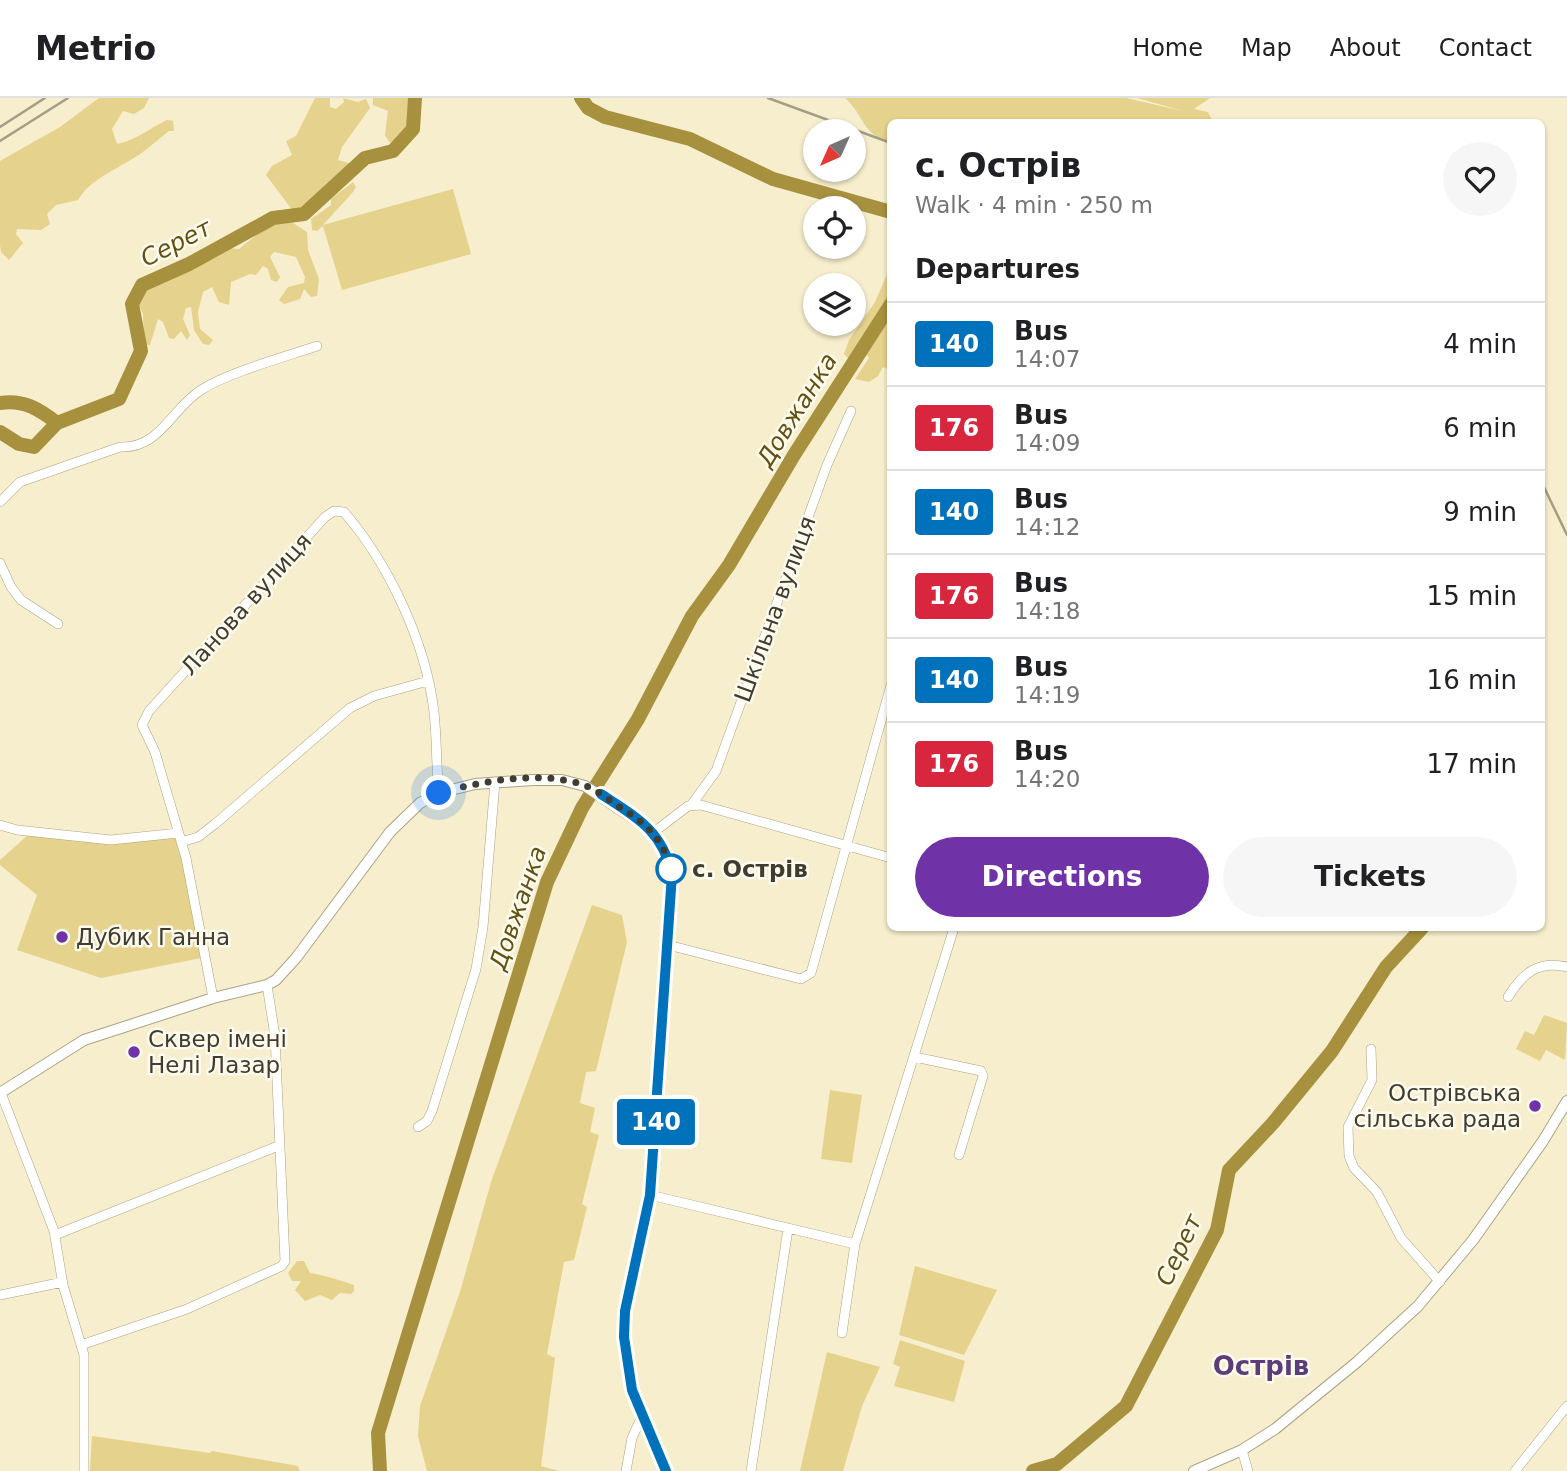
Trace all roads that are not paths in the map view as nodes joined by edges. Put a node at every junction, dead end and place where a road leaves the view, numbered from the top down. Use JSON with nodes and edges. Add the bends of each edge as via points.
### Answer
{"nodes":[{"id":1,"x":317,"y":346,"type":"dead end"},
{"id":2,"x":851,"y":411,"type":"dead end"},
{"id":3,"x":0,"y":502,"type":"edge"},
{"id":4,"x":0,"y":564,"type":"edge"},
{"id":5,"x":58,"y":624,"type":"dead end"},
{"id":6,"x":428,"y":681,"type":"junction"},
{"id":7,"x":887,"y":699,"type":"edge"},
{"id":8,"x":495,"y":782,"type":"junction"},
{"id":9,"x":439,"y":793,"type":"junction"},
{"id":10,"x":692,"y":804,"type":"junction"},
{"id":11,"x":0,"y":825,"type":"edge"},
{"id":12,"x":654,"y":832,"type":"junction"},
{"id":13,"x":180,"y":837,"type":"junction"},
{"id":14,"x":846,"y":846,"type":"junction"},
{"id":15,"x":887,"y":857,"type":"edge"},
{"id":16,"x":953,"y":931,"type":"edge"},
{"id":17,"x":668,"y":945,"type":"junction"},
{"id":18,"x":1567,"y":967,"type":"edge"},
{"id":19,"x":267,"y":985,"type":"junction"},
{"id":20,"x":1508,"y":997,"type":"dead end"},
{"id":21,"x":214,"y":998,"type":"junction"},
{"id":22,"x":1371,"y":1049,"type":"dead end"},
{"id":23,"x":915,"y":1057,"type":"junction"},
{"id":24,"x":0,"y":1093,"type":"edge"},
{"id":25,"x":1567,"y":1101,"type":"edge"},
{"id":26,"x":418,"y":1127,"type":"dead end"},
{"id":27,"x":278,"y":1146,"type":"junction"},
{"id":28,"x":959,"y":1155,"type":"dead end"},
{"id":29,"x":650,"y":1195,"type":"junction"},
{"id":30,"x":788,"y":1229,"type":"junction"},
{"id":31,"x":55,"y":1234,"type":"junction"},
{"id":32,"x":855,"y":1244,"type":"junction"},
{"id":33,"x":63,"y":1282,"type":"junction"},
{"id":34,"x":1440,"y":1282,"type":"junction"},
{"id":35,"x":0,"y":1295,"type":"edge"},
{"id":36,"x":842,"y":1333,"type":"dead end"},
{"id":37,"x":81,"y":1345,"type":"junction"},
{"id":38,"x":1567,"y":1406,"type":"edge"},
{"id":39,"x":642,"y":1416,"type":"junction"},
{"id":40,"x":1242,"y":1450,"type":"junction"},
{"id":41,"x":84,"y":1471,"type":"edge"},
{"id":42,"x":626,"y":1471,"type":"edge"},
{"id":43,"x":666,"y":1471,"type":"edge"},
{"id":44,"x":751,"y":1471,"type":"edge"},
{"id":45,"x":1194,"y":1471,"type":"edge"},
{"id":46,"x":1248,"y":1471,"type":"edge"},
{"id":47,"x":1515,"y":1471,"type":"edge"}],
"edges":[{"from":1,"to":3,"type":"street","via":[[200,390],[161,431],[133,447],[109,450],[20,482]]},
{"from":2,"to":10,"type":"street","name":"Шкільна вулиця","via":[[827,465],[716,771]]},
{"from":4,"to":5,"type":"street","via":[[21,600]]},
{"from":6,"to":9,"type":"street","name":"Ланова вулиця"},
{"from":6,"to":13,"type":"street","via":[[350,708],[198,837]]},
{"from":6,"to":13,"type":"street","name":"Ланова вулиця","via":[[419,642],[403,606],[354,524],[344,512],[334,511],[149,710],[142,725],[155,752]]},
{"from":7,"to":14,"type":"street"},
{"from":8,"to":9,"type":"street"},
{"from":8,"to":12,"type":"street","via":[[562,780],[585,786]]},
{"from":8,"to":26,"type":"street","via":[[476,970],[436,1101],[427,1121]]},
{"from":9,"to":19,"type":"street","via":[[420,803],[390,832],[296,958]]},
{"from":10,"to":12,"type":"street","name":"Шкільна вулиця"},
{"from":10,"to":14,"type":"street"},
{"from":11,"to":13,"type":"street","via":[[111,840]]},
{"from":12,"to":17,"type":"street","via":[[672,874]]},
{"from":13,"to":21,"type":"street","name":"Ланова вулиця"},
{"from":14,"to":15,"type":"street"},
{"from":14,"to":17,"type":"street","via":[[806,977]]},
{"from":16,"to":23,"type":"street"},
{"from":17,"to":29,"type":"street"},
{"from":18,"to":20,"type":"street","via":[[1545,964],[1531,970]]},
{"from":19,"to":21,"type":"street"},
{"from":19,"to":27,"type":"street","via":[[275,1036]]},
{"from":21,"to":24,"type":"street","via":[[83,1040]]},
{"from":22,"to":34,"type":"street","via":[[1372,1080],[1348,1127],[1349,1156],[1377,1192],[1401,1238]]},
{"from":23,"to":28,"type":"street","via":[[981,1071]]},
{"from":23,"to":32,"type":"street"},
{"from":24,"to":31,"type":"street"},
{"from":25,"to":34,"type":"street","via":[[1536,1152]]},
{"from":27,"to":31,"type":"street"},
{"from":27,"to":37,"type":"street","via":[[282,1266],[187,1309]]},
{"from":29,"to":30,"type":"street"},
{"from":29,"to":39,"type":"street","via":[[625,1311],[624,1337],[626,1363]]},
{"from":30,"to":32,"type":"street"},
{"from":30,"to":44,"type":"street"},
{"from":31,"to":33,"type":"street"},
{"from":32,"to":36,"type":"street"},
{"from":33,"to":35,"type":"street"},
{"from":33,"to":37,"type":"street"},
{"from":34,"to":40,"type":"street","via":[[1357,1362]]},
{"from":37,"to":41,"type":"street"},
{"from":38,"to":47,"type":"street"},
{"from":39,"to":42,"type":"street"},
{"from":39,"to":43,"type":"street"},
{"from":40,"to":45,"type":"street"},
{"from":40,"to":46,"type":"street"}]}
